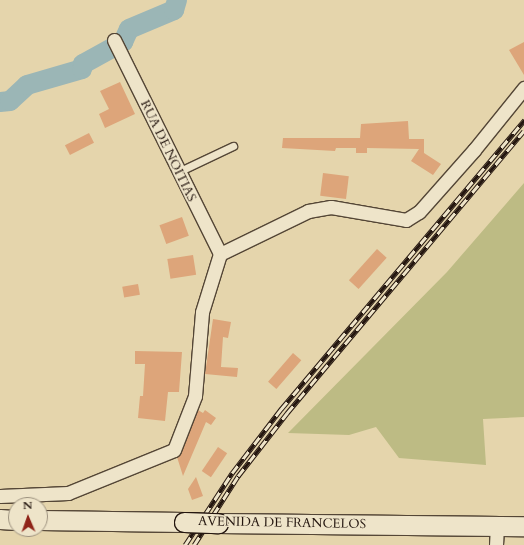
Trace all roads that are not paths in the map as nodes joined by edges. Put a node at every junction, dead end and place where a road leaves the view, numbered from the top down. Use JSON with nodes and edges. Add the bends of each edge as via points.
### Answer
{"nodes":[{"id":1,"x":115,"y":44,"type":"dead end"},
{"id":2,"x":524,"y":88,"type":"edge"},
{"id":3,"x":232,"y":146,"type":"dead end"},
{"id":4,"x":178,"y":172,"type":"junction"},
{"id":5,"x":220,"y":254,"type":"junction"},
{"id":6,"x":0,"y":496,"type":"edge"},
{"id":7,"x":48,"y":520,"type":"edge"},
{"id":8,"x":497,"y":525,"type":"junction"},
{"id":9,"x":524,"y":526,"type":"edge"},
{"id":10,"x":496,"y":545,"type":"edge"}],
"edges":[{"from":1,"to":4,"type":"street","name":"RUA DE NOITIAS"},
{"from":2,"to":5,"type":"street","via":[[454,173],[419,212],[406,220],[331,207],[308,211]]},
{"from":3,"to":4,"type":"lane"},
{"from":4,"to":5,"type":"street","name":"RUA DE NOITIAS"},
{"from":5,"to":6,"type":"street","via":[[202,312],[196,396],[174,450],[68,493]]},
{"from":7,"to":8,"type":"main road","name":"AVENIDA DE FRANCELOS","bridge":true},
{"from":8,"to":9,"type":"main road","name":"AVENIDA DE FRANCELOS"},
{"from":8,"to":10,"type":"street"}]}
